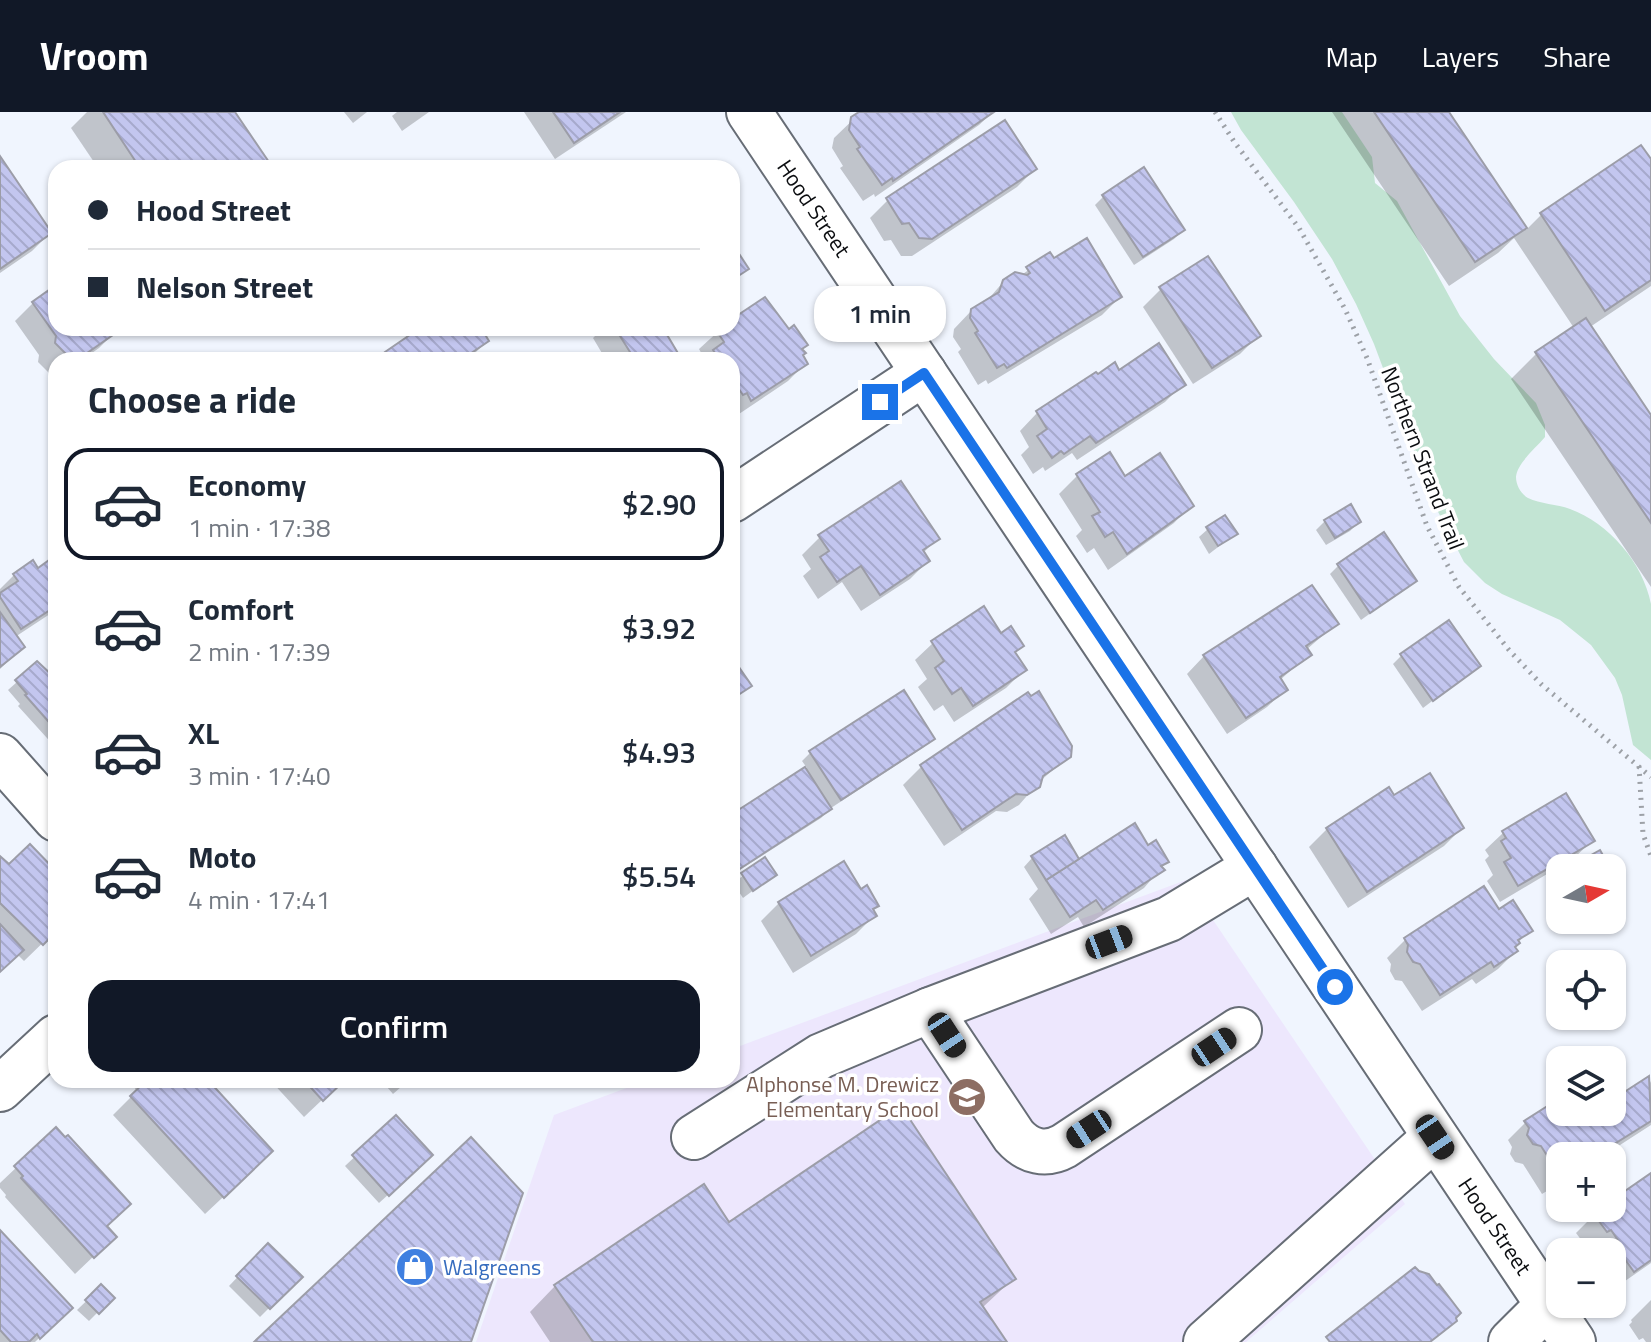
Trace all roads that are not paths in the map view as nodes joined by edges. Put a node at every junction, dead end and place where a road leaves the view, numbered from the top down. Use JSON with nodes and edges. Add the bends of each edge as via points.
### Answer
{"nodes":[{"id":1,"x":749,"y":112,"type":"edge"},
{"id":2,"x":924,"y":373,"type":"junction"},
{"id":3,"x":740,"y":495,"type":"edge"},
{"id":4,"x":0,"y":756,"type":"edge"},
{"id":5,"x":48,"y":810,"type":"edge"},
{"id":6,"x":1255,"y":867,"type":"junction"},
{"id":7,"x":930,"y":1010,"type":"junction"},
{"id":8,"x":1239,"y":1030,"type":"dead end"},
{"id":9,"x":48,"y":1044,"type":"edge"},
{"id":10,"x":0,"y":1089,"type":"edge"},
{"id":11,"x":694,"y":1137,"type":"dead end"},
{"id":12,"x":1435,"y":1137,"type":"junction"},
{"id":13,"x":1546,"y":1302,"type":"edge"},
{"id":14,"x":1546,"y":1307,"type":"edge"},
{"id":15,"x":1557,"y":1318,"type":"edge"},
{"id":16,"x":1206,"y":1342,"type":"edge"},
{"id":17,"x":1511,"y":1342,"type":"edge"},
{"id":18,"x":1573,"y":1342,"type":"edge"}],
"edges":[{"from":1,"to":2,"type":"street","name":"Hood Street"},
{"from":2,"to":3,"type":"street"},
{"from":2,"to":6,"type":"street","name":"Hood Street"},
{"from":4,"to":5,"type":"street"},
{"from":6,"to":7,"type":"street","via":[[1169,919]]},
{"from":6,"to":12,"type":"street","name":"Hood Street"},
{"from":7,"to":8,"type":"street","via":[[1014,1136],[1037,1151],[1064,1146]]},
{"from":7,"to":11,"type":"street","via":[[821,1056]]},
{"from":9,"to":10,"type":"street"},
{"from":12,"to":13,"type":"street","name":"Hood Street"},
{"from":12,"to":16,"type":"street"},
{"from":14,"to":17,"type":"street"},
{"from":15,"to":18,"type":"street","name":"Hood Street"}]}
